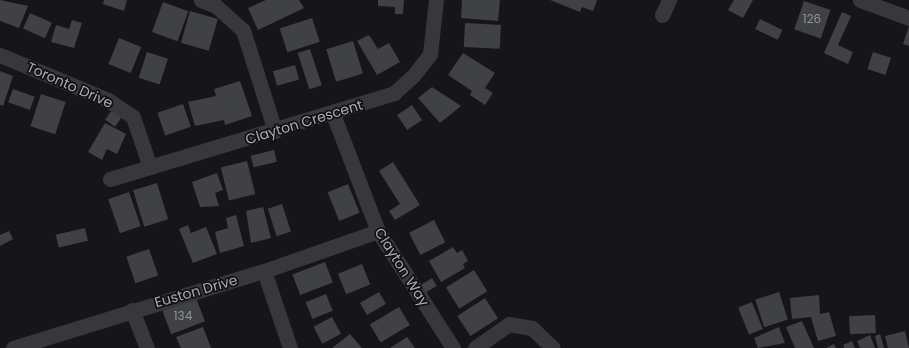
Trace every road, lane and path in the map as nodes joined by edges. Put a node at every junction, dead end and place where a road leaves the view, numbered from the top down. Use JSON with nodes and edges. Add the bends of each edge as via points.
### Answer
{"nodes":[{"id":1,"x":201,"y":0,"type":"edge"},
{"id":2,"x":436,"y":0,"type":"edge"},
{"id":3,"x":669,"y":0,"type":"edge"},
{"id":4,"x":860,"y":0,"type":"edge"},
{"id":5,"x":662,"y":15,"type":"dead end"},
{"id":6,"x":909,"y":18,"type":"edge"},
{"id":7,"x":0,"y":55,"type":"edge"},
{"id":8,"x":333,"y":114,"type":"junction"},
{"id":9,"x":275,"y":131,"type":"junction"},
{"id":10,"x":150,"y":167,"type":"junction"},
{"id":11,"x":110,"y":179,"type":"dead end"},
{"id":12,"x":378,"y":231,"type":"junction"},
{"id":13,"x":264,"y":271,"type":"junction"},
{"id":14,"x":132,"y":310,"type":"junction"},
{"id":15,"x":13,"y":348,"type":"edge"},
{"id":16,"x":147,"y":348,"type":"edge"},
{"id":17,"x":290,"y":348,"type":"edge"},
{"id":18,"x":453,"y":348,"type":"edge"},
{"id":19,"x":475,"y":348,"type":"edge"},
{"id":20,"x":553,"y":348,"type":"edge"}],
"edges":[{"from":1,"to":9,"type":"street","via":[[216,6],[243,30]]},
{"from":2,"to":8,"type":"street","name":"Clayton Crescent","via":[[430,54],[413,76],[394,93]]},
{"from":3,"to":5,"type":"street"},
{"from":4,"to":6,"type":"street"},
{"from":7,"to":10,"type":"street","name":"Toronto Drive","via":[[108,100],[133,116]]},
{"from":8,"to":9,"type":"street","name":"Clayton Crescent"},
{"from":8,"to":12,"type":"street","name":"Clayton Way"},
{"from":9,"to":10,"type":"street","name":"Clayton Crescent"},
{"from":10,"to":11,"type":"street","name":"Clayton Crescent"},
{"from":12,"to":13,"type":"street","name":"Euston Drive"},
{"from":12,"to":18,"type":"street","name":"Clayton Way"},
{"from":13,"to":14,"type":"street","name":"Euston Drive"},
{"from":13,"to":17,"type":"street"},
{"from":14,"to":15,"type":"street","name":"Euston Drive"},
{"from":14,"to":16,"type":"street"},
{"from":19,"to":20,"type":"street","via":[[509,324],[532,328]]}]}
